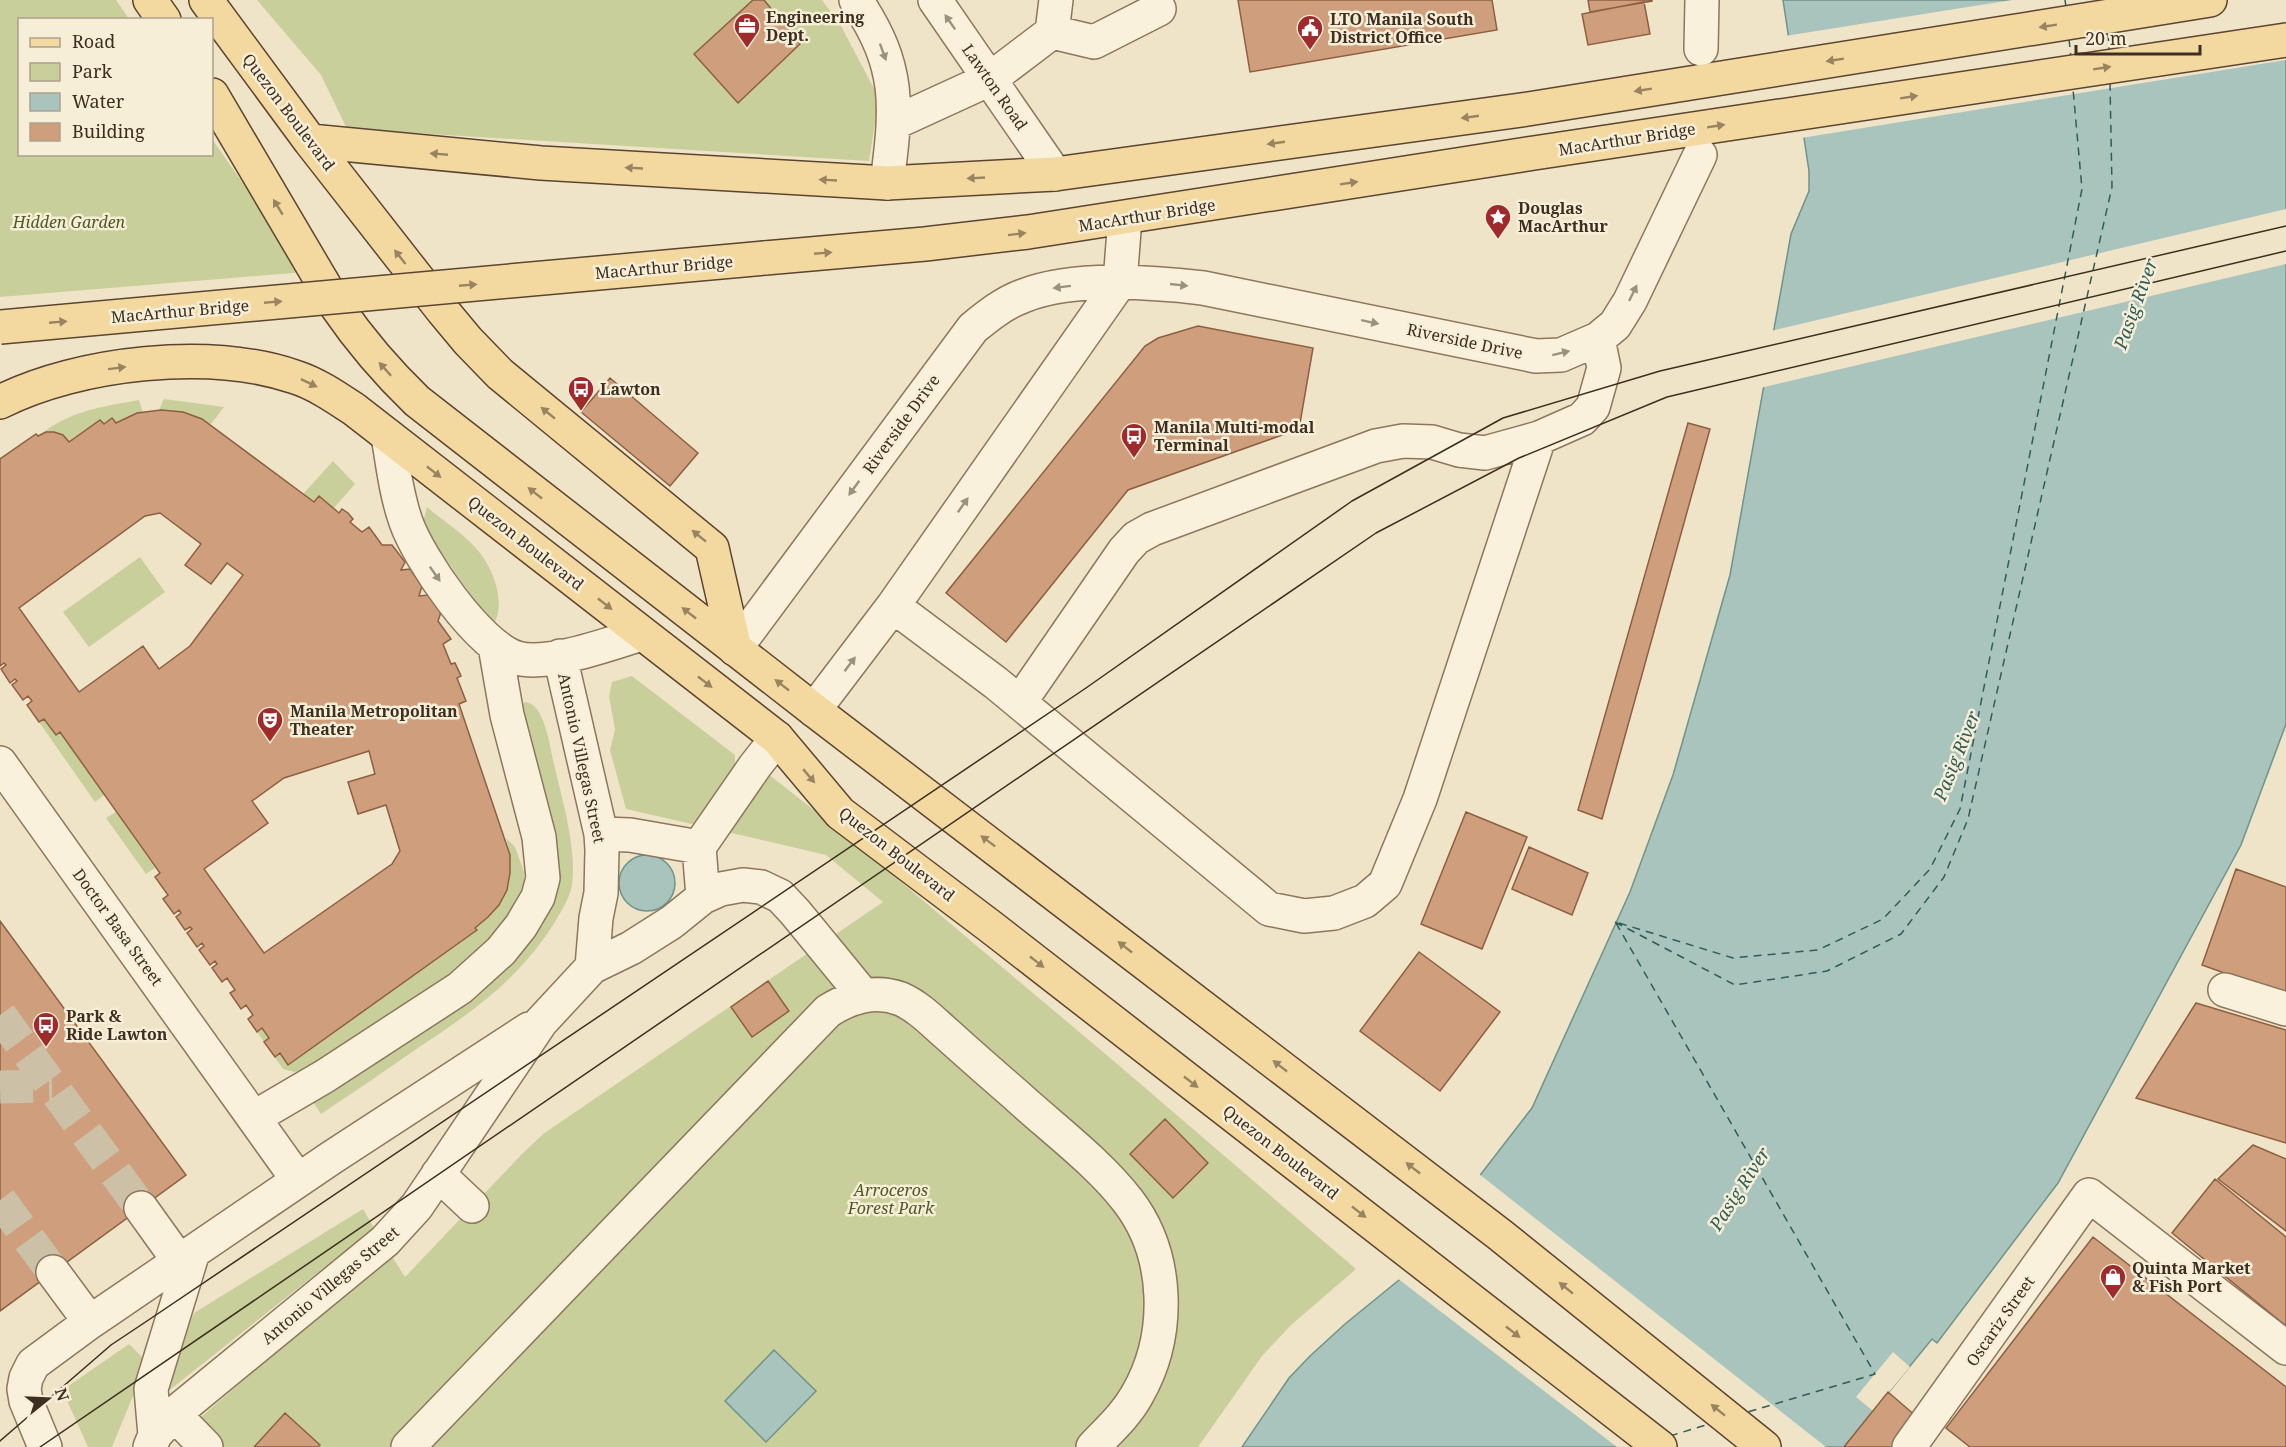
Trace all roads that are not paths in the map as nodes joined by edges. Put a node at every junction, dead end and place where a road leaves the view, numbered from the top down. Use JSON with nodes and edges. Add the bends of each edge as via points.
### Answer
{"nodes":[{"id":1,"x":150,"y":0,"type":"edge"},
{"id":2,"x":206,"y":0,"type":"edge"},
{"id":3,"x":856,"y":0,"type":"edge"},
{"id":4,"x":935,"y":0,"type":"edge"},
{"id":5,"x":1056,"y":0,"type":"edge"},
{"id":6,"x":1702,"y":0,"type":"edge"},
{"id":7,"x":2210,"y":0,"type":"edge"},
{"id":8,"x":1160,"y":9,"type":"dead end"},
{"id":9,"x":163,"y":18,"type":"edge"},
{"id":10,"x":1052,"y":32,"type":"junction"},
{"id":11,"x":2286,"y":40,"type":"edge"},
{"id":12,"x":1701,"y":50,"type":"dead end"},
{"id":13,"x":990,"y":79,"type":"junction"},
{"id":14,"x":213,"y":97,"type":"edge"},
{"id":15,"x":894,"y":123,"type":"junction"},
{"id":16,"x":310,"y":141,"type":"junction"},
{"id":17,"x":1700,"y":155,"type":"dead end"},
{"id":18,"x":1055,"y":174,"type":"junction"},
{"id":19,"x":886,"y":183,"type":"junction"},
{"id":20,"x":1125,"y":219,"type":"junction"},
{"id":21,"x":1120,"y":282,"type":"junction"},
{"id":22,"x":0,"y":327,"type":"edge"},
{"id":23,"x":1598,"y":339,"type":"junction"},
{"id":24,"x":0,"y":402,"type":"edge"},
{"id":25,"x":388,"y":436,"type":"junction"},
{"id":26,"x":1539,"y":438,"type":"junction"},
{"id":27,"x":893,"y":606,"type":"junction"},
{"id":28,"x":642,"y":634,"type":"junction"},
{"id":29,"x":495,"y":646,"type":"junction"},
{"id":30,"x":735,"y":649,"type":"junction"},
{"id":31,"x":560,"y":656,"type":"junction"},
{"id":32,"x":1020,"y":702,"type":"junction"},
{"id":33,"x":814,"y":710,"type":"junction"},
{"id":34,"x":777,"y":738,"type":"junction"},
{"id":35,"x":0,"y":763,"type":"edge"},
{"id":36,"x":601,"y":834,"type":"junction"},
{"id":37,"x":699,"y":847,"type":"junction"},
{"id":38,"x":703,"y":897,"type":"junction"},
{"id":39,"x":592,"y":967,"type":"junction"},
{"id":40,"x":2224,"y":990,"type":"dead end"},
{"id":41,"x":863,"y":995,"type":"junction"},
{"id":42,"x":2286,"y":1009,"type":"edge"},
{"id":43,"x":541,"y":1022,"type":"junction"},
{"id":44,"x":255,"y":1117,"type":"junction"},
{"id":45,"x":438,"y":1174,"type":"junction"},
{"id":46,"x":298,"y":1180,"type":"junction"},
{"id":47,"x":472,"y":1206,"type":"dead end"},
{"id":48,"x":141,"y":1208,"type":"tunnel mouth"},
{"id":49,"x":186,"y":1257,"type":"junction"},
{"id":50,"x":53,"y":1272,"type":"tunnel mouth"},
{"id":51,"x":90,"y":1322,"type":"junction"},
{"id":52,"x":2286,"y":1348,"type":"edge"},
{"id":53,"x":159,"y":1432,"type":"edge"},
{"id":54,"x":45,"y":1447,"type":"edge"},
{"id":55,"x":206,"y":1447,"type":"edge"},
{"id":56,"x":408,"y":1447,"type":"edge"},
{"id":57,"x":1094,"y":1447,"type":"edge"},
{"id":58,"x":1660,"y":1447,"type":"edge"},
{"id":59,"x":1764,"y":1447,"type":"edge"},
{"id":60,"x":1909,"y":1447,"type":"edge"}],
"edges":[{"from":1,"to":9,"type":"main road"},
{"from":2,"to":16,"type":"main road","name":"Quezon Boulevard"},
{"from":3,"to":15,"type":"street","one_way":true,"via":[[884,51],[893,86]]},
{"from":13,"to":4,"type":"street","name":"Lawton Road","one_way":true},
{"from":5,"to":10,"type":"street"},
{"from":6,"to":12,"type":"street"},
{"from":7,"to":18,"type":"main road","one_way":true,"via":[[1528,109]]},
{"from":8,"to":10,"type":"street","via":[[1094,42]]},
{"from":10,"to":13,"type":"street"},
{"from":20,"to":11,"type":"main road","name":"MacArthur Bridge","one_way":true},
{"from":13,"to":15,"type":"street"},
{"from":13,"to":18,"type":"street","name":"Lawton Road"},
{"from":30,"to":14,"type":"main road","one_way":true,"via":[[417,401],[386,371],[337,307]]},
{"from":15,"to":19,"type":"street"},
{"from":19,"to":16,"type":"main road","one_way":true,"via":[[541,163]]},
{"from":30,"to":16,"type":"main road","name":"Quezon Boulevard","one_way":true,"via":[[712,548],[500,374],[468,341]]},
{"from":23,"to":17,"type":"street","name":"Riverside Drive","one_way":true,"via":[[1615,325],[1630,301]]},
{"from":18,"to":19,"type":"main road","one_way":true},
{"from":20,"to":21,"type":"street"},
{"from":22,"to":20,"type":"main road","name":"MacArthur Bridge","one_way":true,"bridge":true,"via":[[924,244]]},
{"from":21,"to":23,"type":"street","name":"Riverside Drive","one_way":true,"via":[[1203,288],[1536,356],[1561,355]]},
{"from":27,"to":21,"type":"street","one_way":true},
{"from":21,"to":30,"type":"street","name":"Riverside Drive","one_way":true,"via":[[1042,290],[996,309],[972,328]]},
{"from":23,"to":26,"type":"street","via":[[1604,368],[1593,407],[1582,419]]},
{"from":24,"to":25,"type":"main road","name":"Quezon Boulevard","one_way":true,"via":[[81,373],[202,361],[265,368],[298,377],[329,393]]},
{"from":25,"to":28,"type":"main road","name":"Quezon Boulevard","one_way":true},
{"from":25,"to":29,"type":"street","one_way":true,"via":[[397,490],[413,540],[458,607]]},
{"from":26,"to":32,"type":"street","via":[[1485,453],[1432,442],[1376,446],[1152,529],[1124,551]]},
{"from":26,"to":32,"type":"street","via":[[1420,799],[1385,884],[1365,901],[1334,913],[1304,916],[1269,909]]},
{"from":27,"to":32,"type":"street"},
{"from":33,"to":27,"type":"street","one_way":true},
{"from":28,"to":31,"type":"street"},
{"from":28,"to":34,"type":"main road","name":"Quezon Boulevard","one_way":true},
{"from":29,"to":31,"type":"street","via":[[517,657],[539,660]]},
{"from":29,"to":44,"type":"street","via":[[507,715],[539,837],[543,878],[538,897],[501,951],[460,988]]},
{"from":33,"to":30,"type":"main road","one_way":true},
{"from":31,"to":36,"type":"street","name":"Antonio Villegas Street"},
{"from":59,"to":33,"type":"main road","one_way":true,"via":[[1490,1227]]},
{"from":34,"to":37,"type":"street"},
{"from":34,"to":58,"type":"main road","name":"Quezon Boulevard","one_way":true,"via":[[840,813]]},
{"from":35,"to":44,"type":"street","name":"Doctor Basa Street"},
{"from":36,"to":37,"type":"street"},
{"from":36,"to":39,"type":"street","name":"Antonio Villegas Street","via":[[601,893]]},
{"from":37,"to":38,"type":"street"},
{"from":38,"to":39,"type":"street","name":"Antonio Villegas Street","via":[[631,948]]},
{"from":38,"to":41,"type":"street","name":"Antonio Villegas Street","via":[[743,885],[761,887],[780,896]]},
{"from":39,"to":43,"type":"street","name":"Antonio Villegas Street"},
{"from":40,"to":42,"type":"street"},
{"from":41,"to":56,"type":"street","via":[[828,1011]]},
{"from":41,"to":57,"type":"street","via":[[890,996],[916,1006],[1109,1179],[1129,1202],[1145,1230],[1156,1260],[1161,1292],[1157,1345],[1137,1395]]},
{"from":43,"to":45,"type":"street","name":"Antonio Villegas Street"},
{"from":43,"to":46,"type":"street","name":"Antonio Villegas Street"},
{"from":44,"to":46,"type":"street","name":"Doctor Basa Street"},
{"from":45,"to":47,"type":"street"},
{"from":45,"to":53,"type":"street","name":"Antonio Villegas Street","via":[[417,1206],[385,1241]]},
{"from":46,"to":49,"type":"street","name":"Antonio Villegas Street"},
{"from":48,"to":49,"type":"street"},
{"from":49,"to":51,"type":"street","name":"Antonio Villegas Street"},
{"from":49,"to":53,"type":"street","via":[[151,1389]]},
{"from":50,"to":51,"type":"street"},
{"from":51,"to":54,"type":"street","name":"Antonio Villegas Street","via":[[33,1364],[26,1378],[26,1401]]},
{"from":52,"to":60,"type":"street","name":"Oscariz Street","via":[[2089,1195]]},
{"from":53,"to":55,"type":"street"}]}
